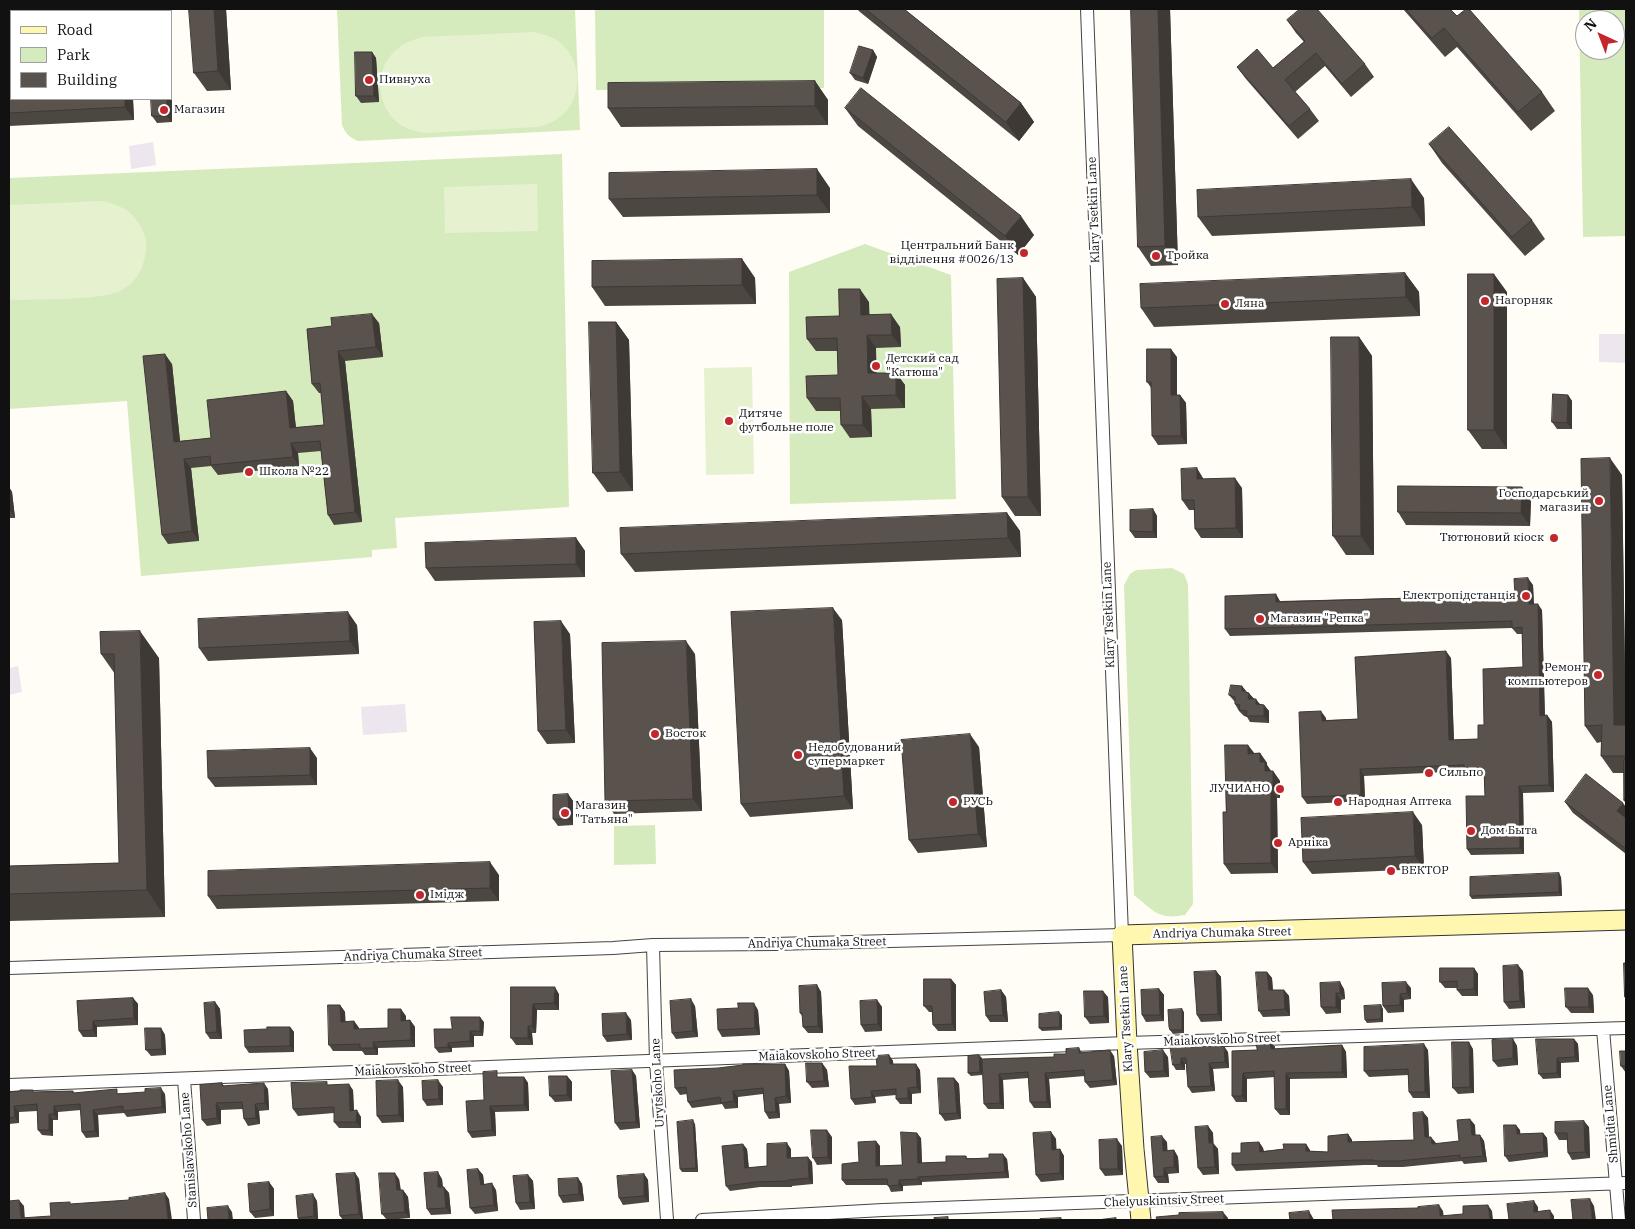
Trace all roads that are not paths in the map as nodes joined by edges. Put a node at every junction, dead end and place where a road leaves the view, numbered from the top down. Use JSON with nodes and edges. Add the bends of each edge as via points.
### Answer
{"nodes":[{"id":1,"x":1086,"y":9,"type":"edge"},
{"id":2,"x":1626,"y":920,"type":"edge"},
{"id":3,"x":1122,"y":935,"type":"junction"},
{"id":4,"x":654,"y":945,"type":"junction"},
{"id":5,"x":9,"y":968,"type":"edge"},
{"id":6,"x":1603,"y":1028,"type":"junction"},
{"id":7,"x":1626,"y":1028,"type":"edge"},
{"id":8,"x":1126,"y":1043,"type":"junction"},
{"id":9,"x":656,"y":1061,"type":"junction"},
{"id":10,"x":184,"y":1079,"type":"junction"},
{"id":11,"x":9,"y":1085,"type":"edge"},
{"id":12,"x":1621,"y":1184,"type":"edge"},
{"id":13,"x":1140,"y":1211,"type":"edge"},
{"id":14,"x":194,"y":1220,"type":"edge"},
{"id":15,"x":668,"y":1220,"type":"edge"},
{"id":16,"x":702,"y":1220,"type":"edge"},
{"id":17,"x":1619,"y":1220,"type":"edge"}],
"edges":[{"from":1,"to":3,"type":"street","name":"Klary Tsetkin Lane"},
{"from":2,"to":3,"type":"street","name":"Andriya Chumaka Street"},
{"from":3,"to":4,"type":"street","name":"Andriya Chumaka Street"},
{"from":3,"to":8,"type":"street","name":"Klary Tsetkin Lane"},
{"from":4,"to":5,"type":"street","name":"Andriya Chumaka Street"},
{"from":4,"to":9,"type":"street","name":"Urytskoho Lane"},
{"from":6,"to":7,"type":"street","name":"Maiakovskoho Street"},
{"from":6,"to":8,"type":"street","name":"Maiakovskoho Street"},
{"from":6,"to":12,"type":"street","name":"Shmidta Lane"},
{"from":8,"to":9,"type":"street","name":"Maiakovskoho Street"},
{"from":8,"to":13,"type":"street","name":"Klary Tsetkin Lane"},
{"from":9,"to":10,"type":"street","name":"Maiakovskoho Street"},
{"from":9,"to":15,"type":"street","name":"Urytskoho Lane"},
{"from":10,"to":11,"type":"street","name":"Maiakovskoho Street"},
{"from":10,"to":14,"type":"street","name":"Stanislavskoho Lane"},
{"from":12,"to":13,"type":"street","name":"Chelyuskintsiv Street"},
{"from":12,"to":17,"type":"street","name":"Shmidta Lane"},
{"from":13,"to":16,"type":"street","name":"Chelyuskintsiv Street","via":[[884,1210]]}]}
